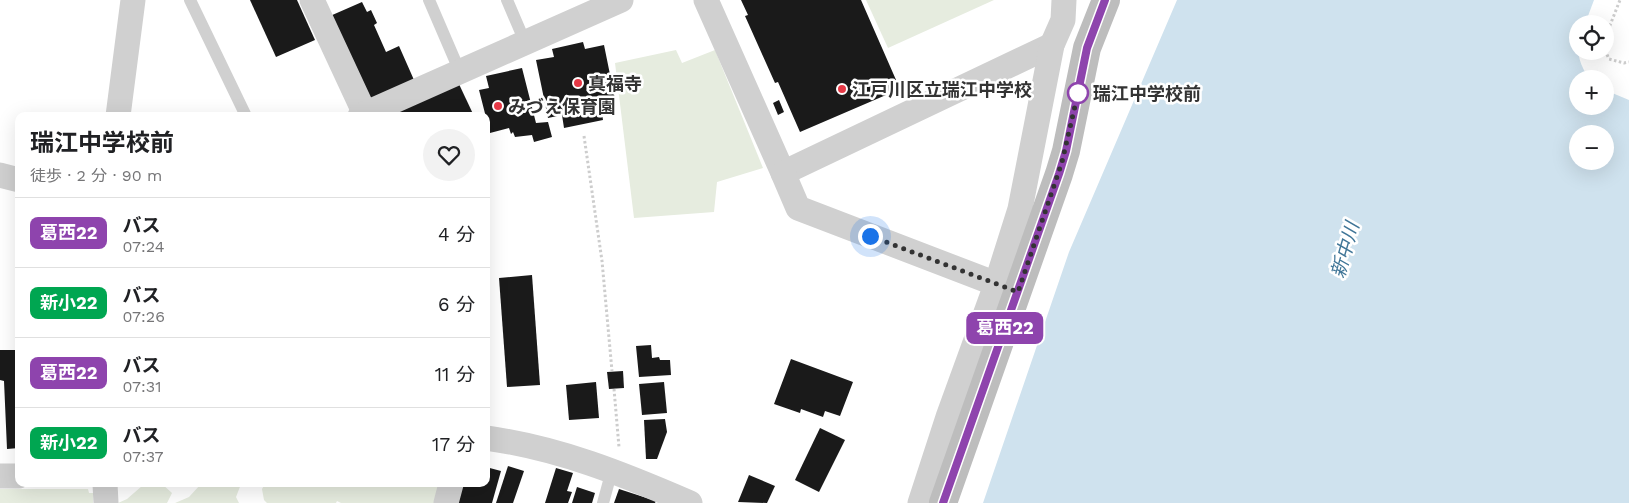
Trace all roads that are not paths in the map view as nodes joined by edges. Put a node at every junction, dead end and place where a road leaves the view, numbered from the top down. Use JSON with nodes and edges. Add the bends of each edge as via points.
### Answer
{"nodes":[{"id":1,"x":134,"y":0,"type":"edge"},
{"id":2,"x":190,"y":0,"type":"edge"},
{"id":3,"x":312,"y":0,"type":"edge"},
{"id":4,"x":428,"y":0,"type":"edge"},
{"id":5,"x":507,"y":0,"type":"edge"},
{"id":6,"x":621,"y":0,"type":"edge"},
{"id":7,"x":706,"y":0,"type":"edge"},
{"id":8,"x":1064,"y":0,"type":"edge"},
{"id":9,"x":1106,"y":0,"type":"edge"},
{"id":10,"x":590,"y":7,"type":"edge"},
{"id":11,"x":526,"y":42,"type":"junction"},
{"id":12,"x":1052,"y":45,"type":"junction"},
{"id":13,"x":460,"y":72,"type":"junction"},
{"id":14,"x":123,"y":112,"type":"edge"},
{"id":15,"x":244,"y":112,"type":"edge"},
{"id":16,"x":362,"y":112,"type":"edge"},
{"id":17,"x":370,"y":112,"type":"edge"},
{"id":18,"x":783,"y":173,"type":"junction"},
{"id":19,"x":0,"y":175,"type":"edge"},
{"id":20,"x":15,"y":179,"type":"edge"},
{"id":21,"x":1007,"y":289,"type":"junction"},
{"id":22,"x":490,"y":439,"type":"edge"},
{"id":23,"x":617,"y":472,"type":"junction"},
{"id":24,"x":0,"y":476,"type":"edge"},
{"id":25,"x":15,"y":476,"type":"edge"},
{"id":26,"x":105,"y":487,"type":"edge"},
{"id":27,"x":450,"y":487,"type":"edge"},
{"id":28,"x":106,"y":503,"type":"edge"},
{"id":29,"x":446,"y":503,"type":"edge"},
{"id":30,"x":603,"y":503,"type":"edge"},
{"id":31,"x":690,"y":503,"type":"edge"},
{"id":32,"x":920,"y":503,"type":"edge"},
{"id":33,"x":943,"y":503,"type":"edge"}],
"edges":[{"from":1,"to":14,"type":"street"},
{"from":2,"to":15,"type":"lane"},
{"from":3,"to":16,"type":"street"},
{"from":4,"to":13,"type":"lane"},
{"from":5,"to":11,"type":"lane"},
{"from":6,"to":10,"type":"street"},
{"from":7,"to":18,"type":"street"},
{"from":8,"to":12,"type":"street","via":[[1063,20]]},
{"from":9,"to":21,"type":"main road","via":[[1087,48],[1063,158]]},
{"from":10,"to":11,"type":"street"},
{"from":11,"to":13,"type":"street"},
{"from":12,"to":18,"type":"street"},
{"from":12,"to":21,"type":"street"},
{"from":13,"to":17,"type":"street"},
{"from":18,"to":21,"type":"street","via":[[798,208]]},
{"from":19,"to":20,"type":"street"},
{"from":21,"to":32,"type":"street","via":[[948,417]]},
{"from":21,"to":33,"type":"main road"},
{"from":22,"to":23,"type":"street","via":[[522,443]]},
{"from":23,"to":30,"type":"lane"},
{"from":23,"to":31,"type":"street"},
{"from":24,"to":25,"type":"street"},
{"from":26,"to":28,"type":"street"},
{"from":27,"to":29,"type":"street"}]}
